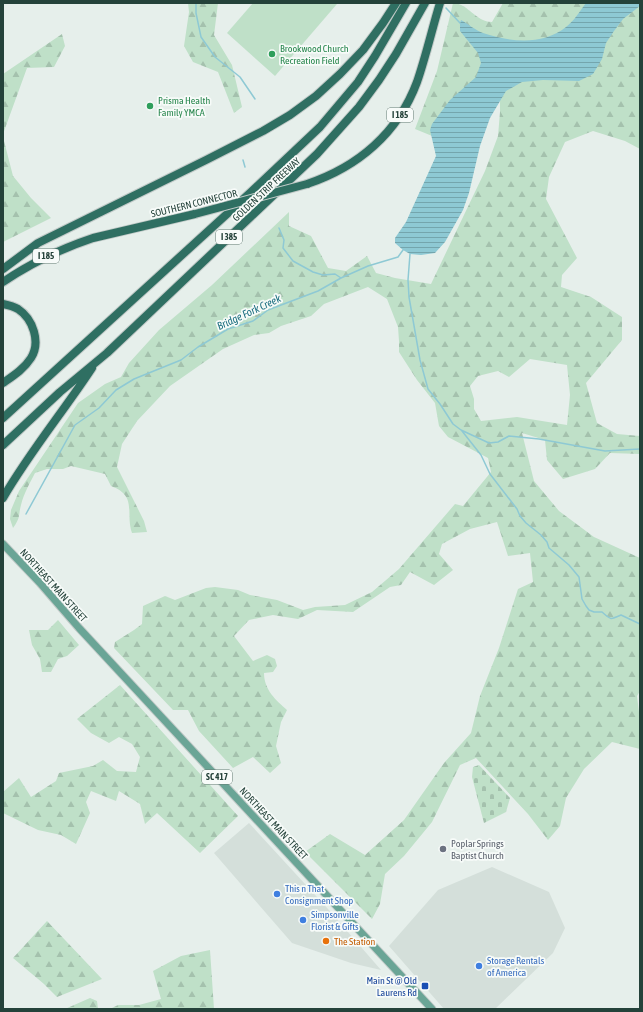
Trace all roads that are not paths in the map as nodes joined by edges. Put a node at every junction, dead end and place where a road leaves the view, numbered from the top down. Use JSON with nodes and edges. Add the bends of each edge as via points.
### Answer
{"nodes":[{"id":1,"x":396,"y":3,"type":"edge"},
{"id":2,"x":406,"y":3,"type":"edge"},
{"id":3,"x":425,"y":3,"type":"edge"},
{"id":4,"x":440,"y":3,"type":"edge"},
{"id":5,"x":38,"y":243,"type":"junction"},
{"id":6,"x":3,"y":264,"type":"edge"},
{"id":7,"x":3,"y":268,"type":"edge"},
{"id":8,"x":3,"y":282,"type":"edge"},
{"id":9,"x":3,"y":304,"type":"edge"},
{"id":10,"x":95,"y":362,"type":"junction"},
{"id":11,"x":3,"y":384,"type":"edge"},
{"id":12,"x":3,"y":418,"type":"edge"},
{"id":13,"x":3,"y":445,"type":"edge"},
{"id":14,"x":3,"y":498,"type":"edge"},
{"id":15,"x":3,"y":544,"type":"edge"},
{"id":16,"x":432,"y":1009,"type":"edge"}],
"edges":[{"from":1,"to":5,"type":"highway","number":"I 185","via":[[363,50],[316,96],[290,115],[206,160]]},
{"from":2,"to":12,"type":"highway","name":"GOLDEN STRIP FREEWAY","number":"I 385","via":[[358,82],[320,127]]},
{"from":3,"to":10,"type":"highway","name":"GOLDEN STRIP FREEWAY","number":"I 385","via":[[379,80],[336,133],[297,173]]},
{"from":4,"to":8,"type":"highway","name":"SOUTHERN CONNECTOR","number":"I 185","bridge":true,"via":[[417,82],[409,100],[380,139],[356,161],[336,173],[307,184],[76,244],[37,260]]},
{"from":5,"to":6,"type":"highway"},
{"from":5,"to":7,"type":"highway","number":"I 185"},
{"from":9,"to":11,"type":"highway","via":[[16,308],[26,316],[35,340],[34,351],[29,361]]},
{"from":10,"to":13,"type":"highway","name":"GOLDEN STRIP FREEWAY","number":"I 385"},
{"from":10,"to":14,"type":"highway"},
{"from":15,"to":16,"type":"main road","name":"NORTHEAST MAIN STREET","number":"SC 417"}]}
